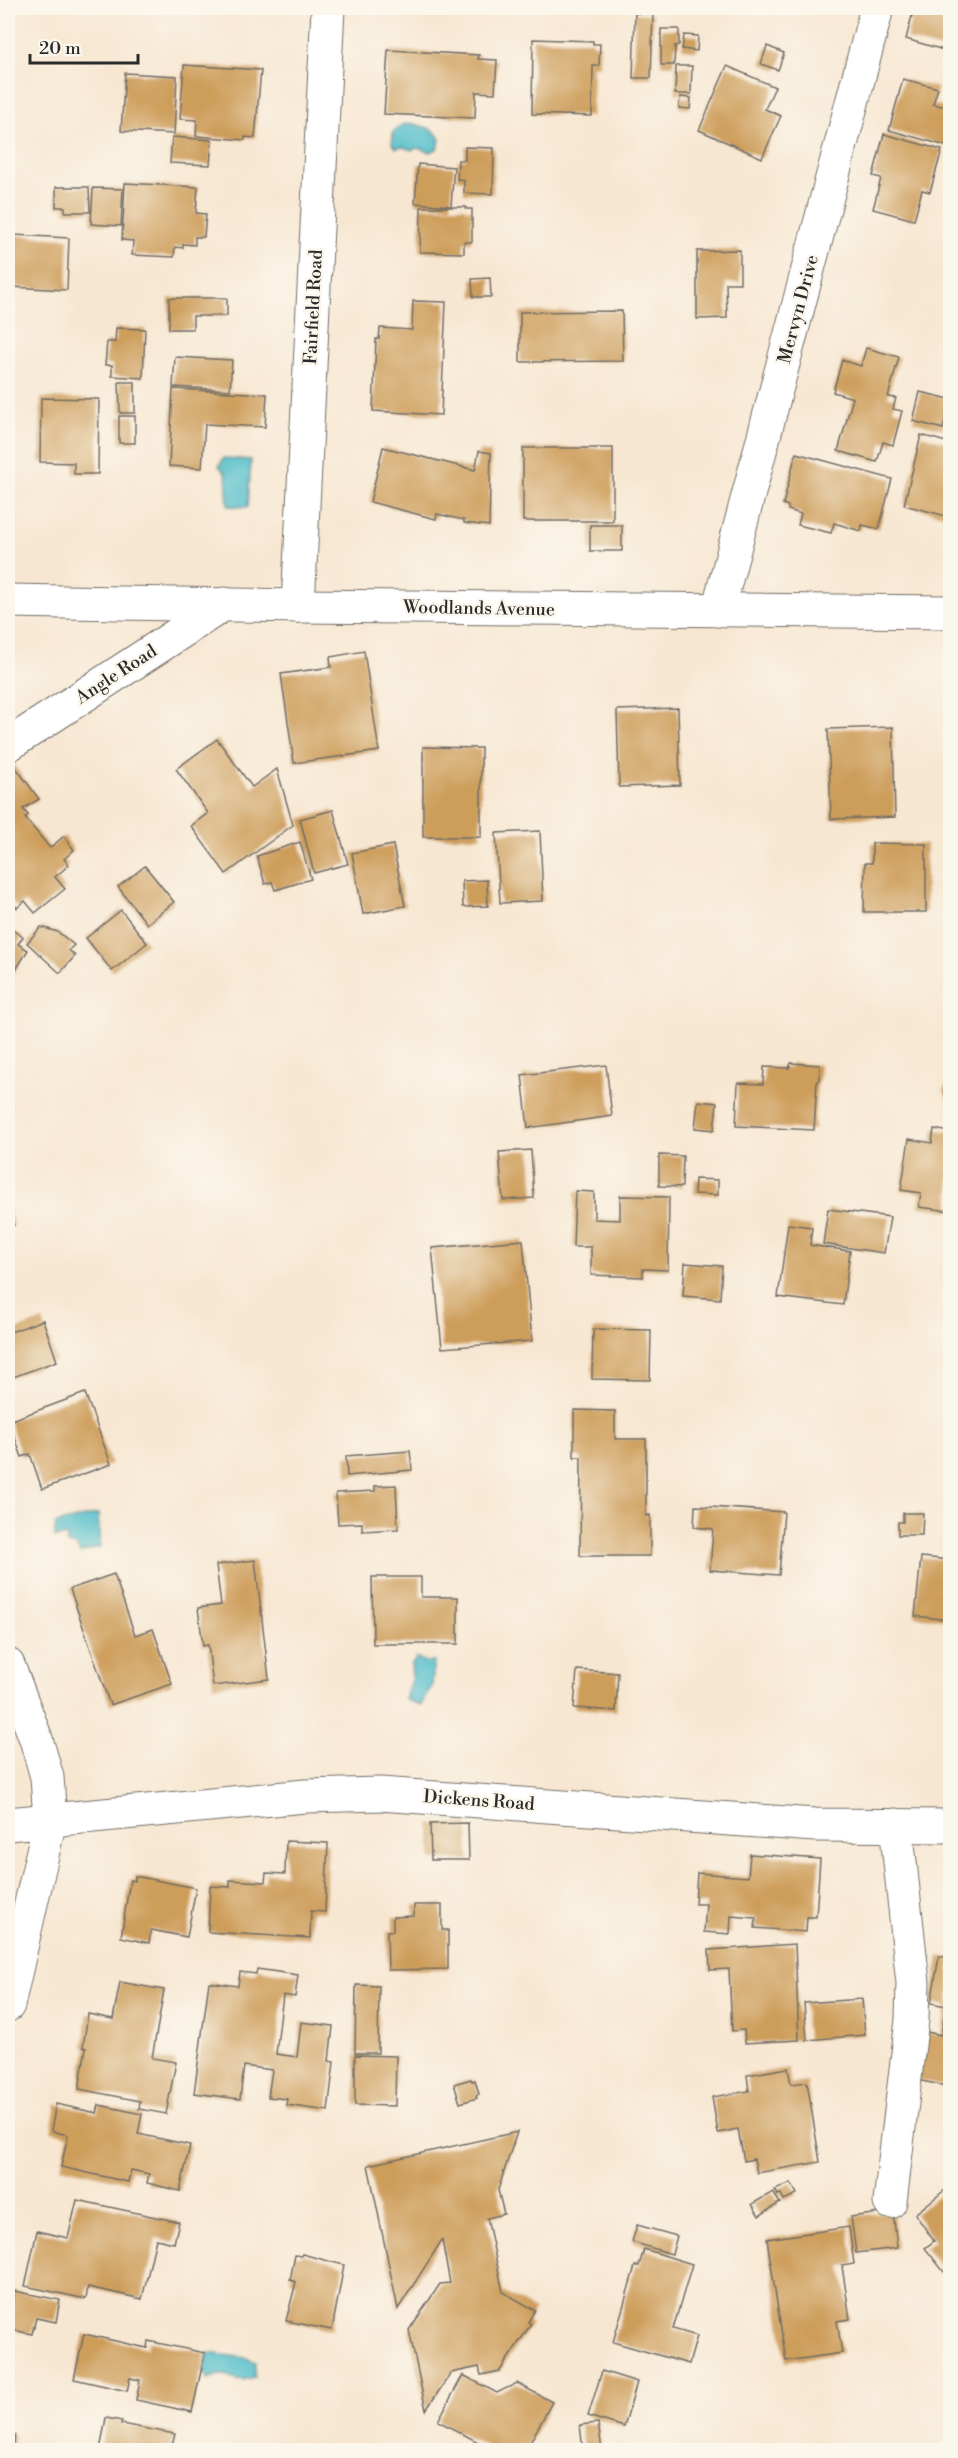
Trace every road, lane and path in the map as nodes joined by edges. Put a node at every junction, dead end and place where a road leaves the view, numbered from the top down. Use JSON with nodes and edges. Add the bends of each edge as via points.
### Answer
{"nodes":[{"id":1,"x":328,"y":8,"type":"edge"},
{"id":2,"x":877,"y":8,"type":"edge"},
{"id":3,"x":8,"y":601,"type":"edge"},
{"id":4,"x":224,"y":604,"type":"junction"},
{"id":5,"x":298,"y":606,"type":"junction"},
{"id":6,"x":718,"y":610,"type":"junction"},
{"id":7,"x":951,"y":612,"type":"edge"},
{"id":8,"x":8,"y":745,"type":"edge"},
{"id":9,"x":8,"y":1665,"type":"edge"},
{"id":10,"x":50,"y":1820,"type":"junction"},
{"id":11,"x":8,"y":1824,"type":"edge"},
{"id":12,"x":896,"y":1825,"type":"junction"},
{"id":13,"x":951,"y":1826,"type":"edge"},
{"id":14,"x":8,"y":2005,"type":"edge"},
{"id":15,"x":890,"y":2202,"type":"dead end"}],
"edges":[{"from":1,"to":5,"type":"street","name":"Fairfield Road"},
{"from":2,"to":6,"type":"street","name":"Mervyn Drive"},
{"from":3,"to":4,"type":"street","name":"Woodlands Avenue"},
{"from":4,"to":5,"type":"street","name":"Woodlands Avenue"},
{"from":4,"to":8,"type":"street","name":"Angle Road"},
{"from":5,"to":6,"type":"street","name":"Woodlands Avenue"},
{"from":6,"to":7,"type":"street","name":"Woodlands Avenue"},
{"from":9,"to":10,"type":"street","via":[[47,1777]]},
{"from":10,"to":11,"type":"street","name":"Dickens Road"},
{"from":10,"to":12,"type":"street","name":"Dickens Road","via":[[305,1796],[380,1794],[815,1825]]},
{"from":10,"to":14,"type":"street"},
{"from":12,"to":13,"type":"street","name":"Dickens Road"},
{"from":12,"to":15,"type":"street","via":[[913,1983]]}]}
